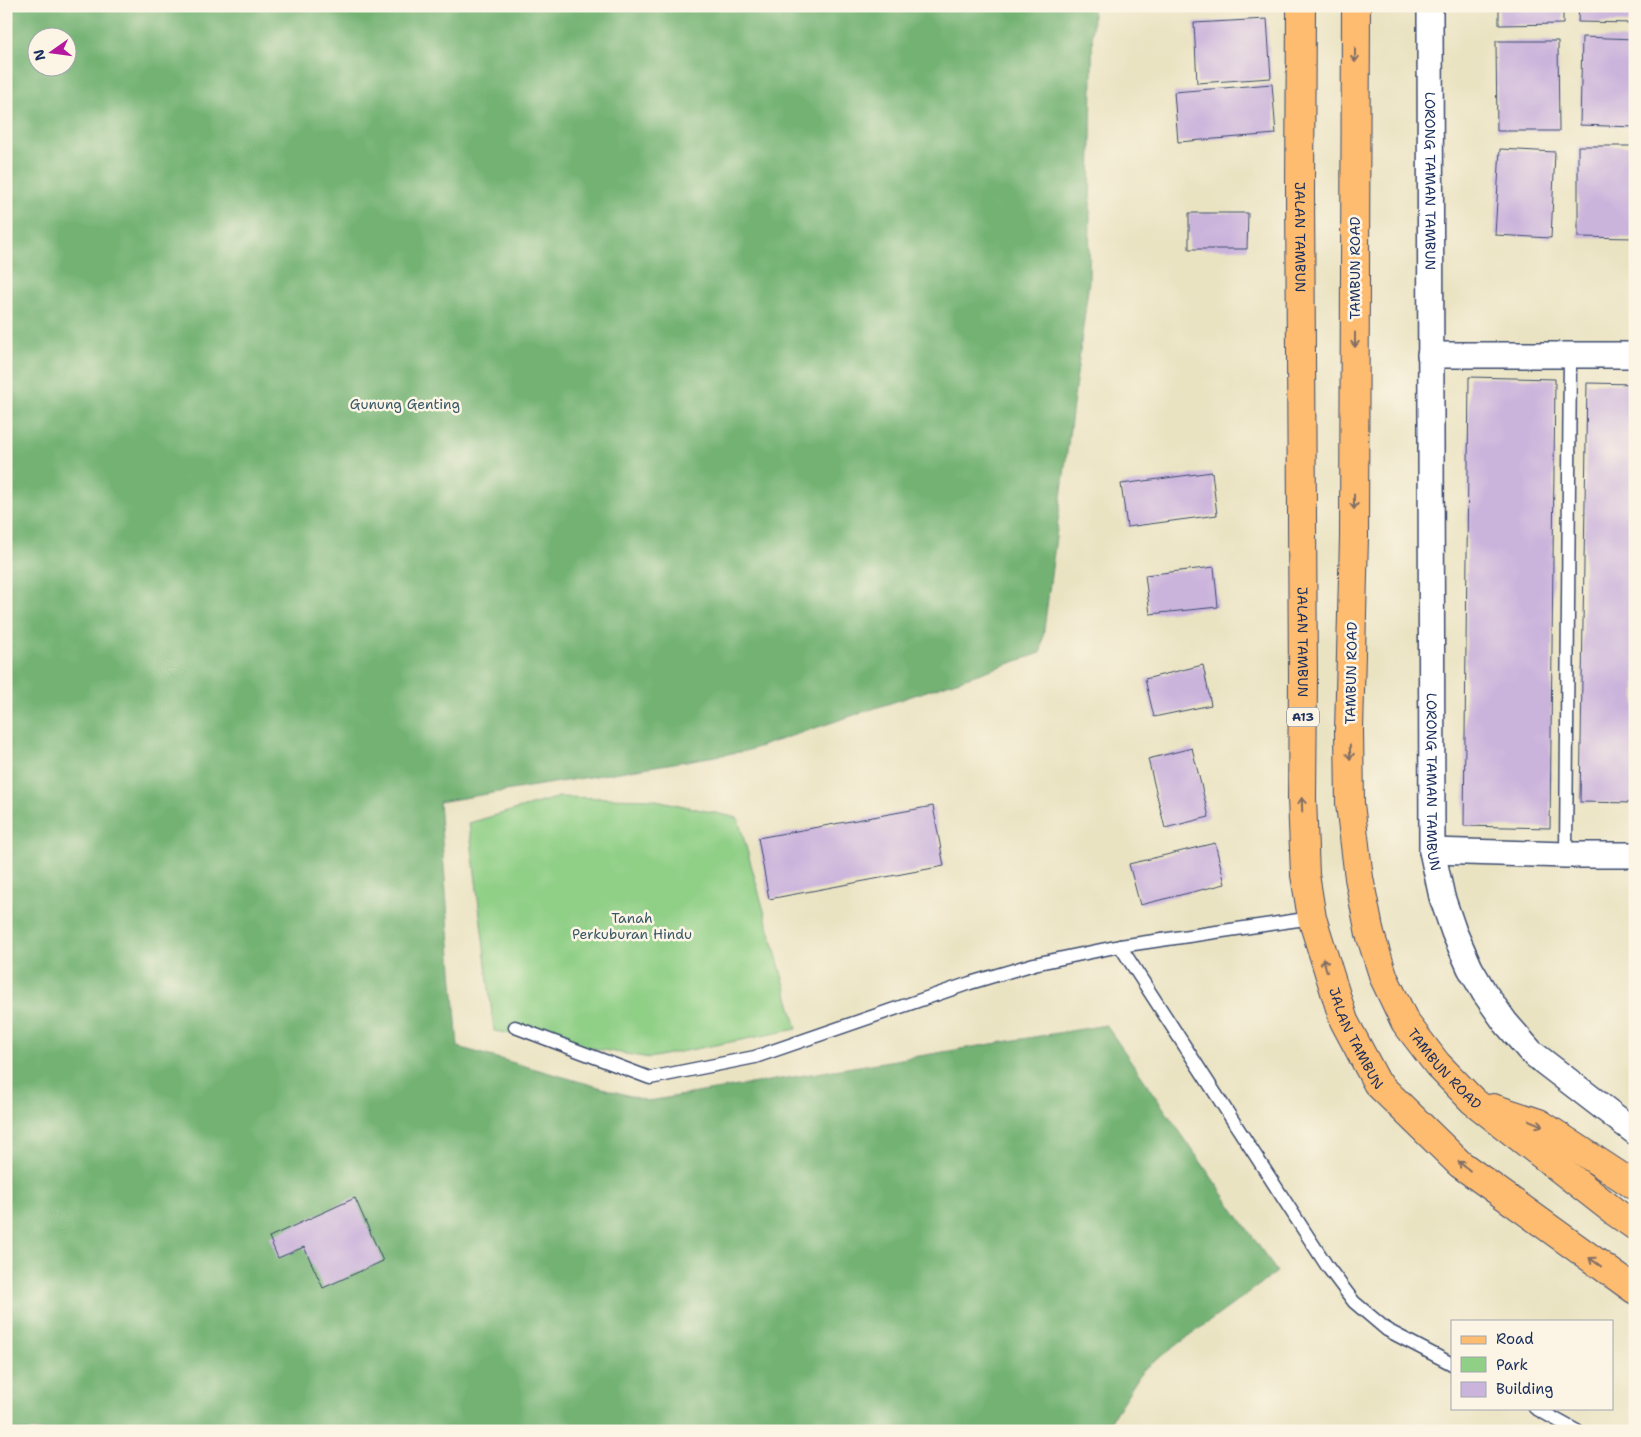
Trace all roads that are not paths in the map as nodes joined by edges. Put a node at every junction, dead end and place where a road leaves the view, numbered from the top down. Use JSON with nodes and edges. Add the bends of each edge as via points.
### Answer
{"nodes":[{"id":1,"x":1301,"y":6,"type":"edge"},
{"id":2,"x":1356,"y":6,"type":"edge"},
{"id":3,"x":1430,"y":6,"type":"edge"},
{"id":4,"x":1570,"y":354,"type":"junction"},
{"id":5,"x":1430,"y":355,"type":"junction"},
{"id":6,"x":1635,"y":355,"type":"edge"},
{"id":7,"x":1432,"y":851,"type":"junction"},
{"id":8,"x":1566,"y":855,"type":"junction"},
{"id":9,"x":1635,"y":855,"type":"edge"},
{"id":10,"x":1312,"y":918,"type":"junction"},
{"id":11,"x":1120,"y":946,"type":"junction"},
{"id":12,"x":516,"y":1027,"type":"dead end"},
{"id":13,"x":1473,"y":1101,"type":"junction"},
{"id":14,"x":1635,"y":1132,"type":"edge"},
{"id":15,"x":1635,"y":1186,"type":"edge"},
{"id":16,"x":1635,"y":1226,"type":"edge"},
{"id":17,"x":1635,"y":1290,"type":"edge"},
{"id":18,"x":1451,"y":1363,"type":"edge"},
{"id":19,"x":1539,"y":1410,"type":"edge"},
{"id":20,"x":1577,"y":1431,"type":"edge"}],
"edges":[{"from":10,"to":1,"type":"main road","name":"JALAN TAMBUN","number":"A13","one_way":true,"via":[[1305,874],[1302,798]]},
{"from":2,"to":13,"type":"main road","name":"TAMBUN ROAD","one_way":true,"via":[[1350,804],[1358,878],[1384,978],[1405,1022],[1437,1064]]},
{"from":3,"to":5,"type":"street","name":"LORONG TAMAN TAMBUN"},
{"from":4,"to":5,"type":"street"},
{"from":4,"to":6,"type":"street"},
{"from":4,"to":8,"type":"lane"},
{"from":5,"to":7,"type":"street","name":"LORONG TAMAN TAMBUN"},
{"from":7,"to":8,"type":"street"},
{"from":7,"to":14,"type":"street","name":"LORONG TAMAN TAMBUN","via":[[1454,932],[1470,968],[1505,1022],[1531,1052]]},
{"from":8,"to":9,"type":"street"},
{"from":10,"to":11,"type":"lane"},
{"from":17,"to":10,"type":"main road","name":"JALAN TAMBUN","number":"A13","one_way":true,"via":[[1460,1164],[1377,1083],[1344,1021]]},
{"from":11,"to":12,"type":"lane","via":[[1016,969],[755,1057],[650,1078]]},
{"from":11,"to":18,"type":"lane","via":[[1327,1266],[1354,1302],[1387,1330]]},
{"from":13,"to":15,"type":"main road","one_way":true,"via":[[1539,1123]]},
{"from":13,"to":16,"type":"main road","name":"TAMBUN ROAD"},
{"from":19,"to":20,"type":"lane"}]}
